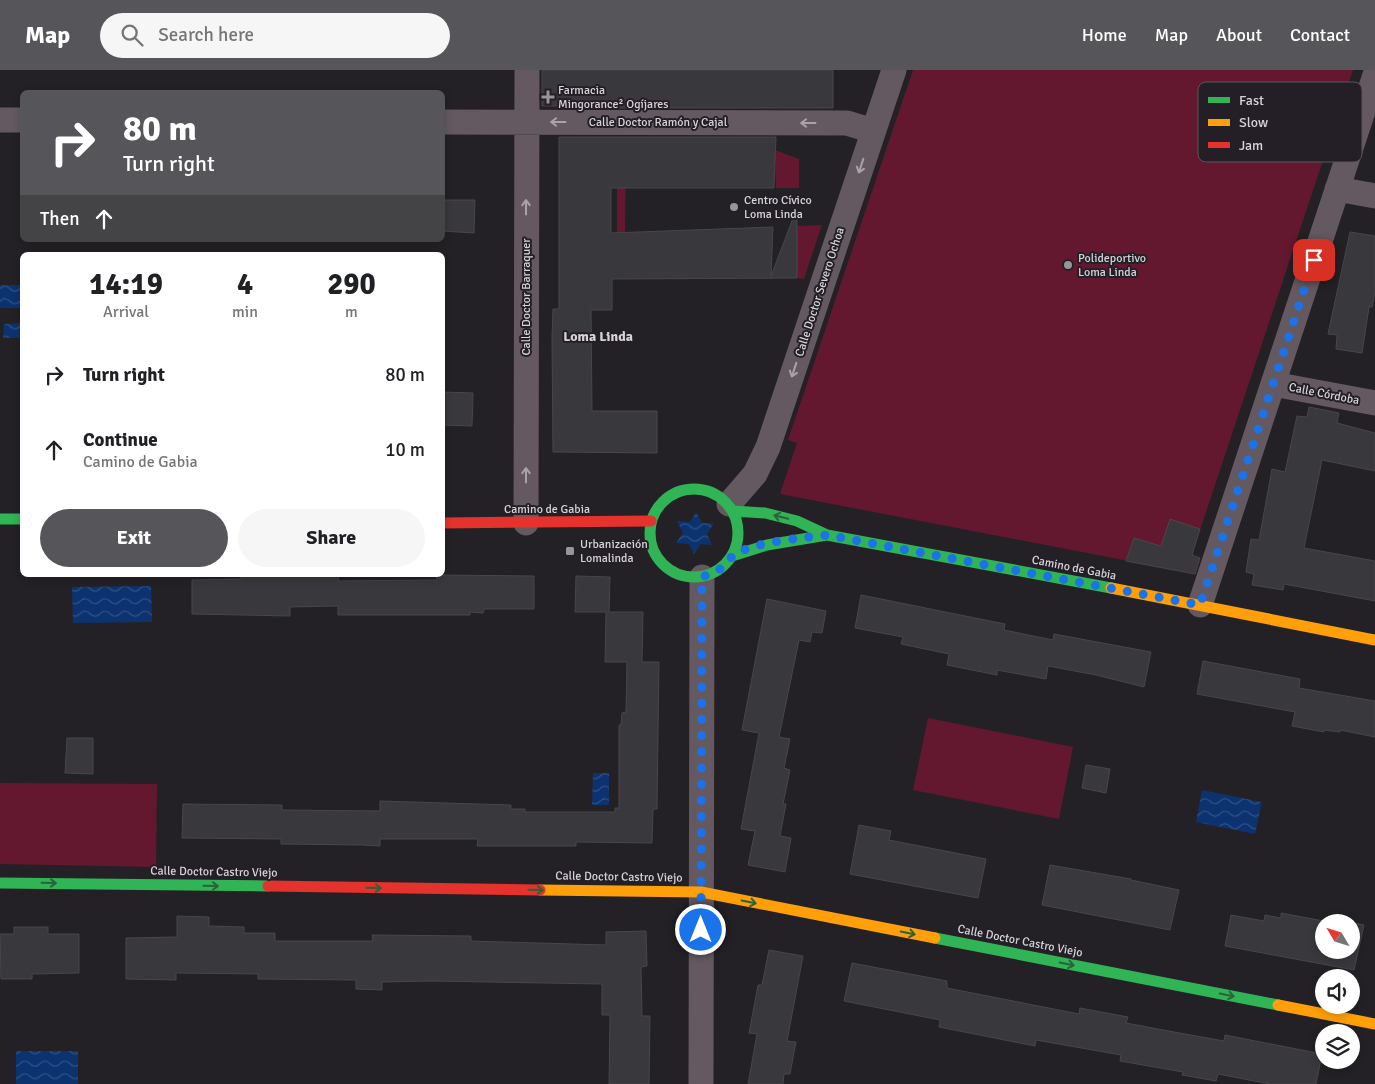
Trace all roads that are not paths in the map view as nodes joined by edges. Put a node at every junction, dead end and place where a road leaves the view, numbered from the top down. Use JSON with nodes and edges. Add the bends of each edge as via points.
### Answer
{"nodes":[{"id":1,"x":526,"y":70,"type":"edge"},
{"id":2,"x":894,"y":70,"type":"edge"},
{"id":3,"x":1375,"y":75,"type":"edge"},
{"id":4,"x":1362,"y":114,"type":"edge"},
{"id":5,"x":0,"y":120,"type":"edge"},
{"id":6,"x":20,"y":120,"type":"edge"},
{"id":7,"x":445,"y":122,"type":"edge"},
{"id":8,"x":527,"y":122,"type":"junction"},
{"id":9,"x":873,"y":131,"type":"junction"},
{"id":10,"x":1346,"y":162,"type":"edge"},
{"id":11,"x":1337,"y":189,"type":"junction"},
{"id":12,"x":1375,"y":196,"type":"edge"},
{"id":13,"x":1273,"y":384,"type":"junction"},
{"id":14,"x":1375,"y":404,"type":"edge"},
{"id":15,"x":731,"y":507,"type":"junction"},
{"id":16,"x":0,"y":518,"type":"edge"},
{"id":17,"x":20,"y":519,"type":"edge"},
{"id":18,"x":651,"y":521,"type":"junction"},
{"id":19,"x":445,"y":522,"type":"edge"},
{"id":20,"x":526,"y":523,"type":"junction"},
{"id":21,"x":827,"y":535,"type":"junction"},
{"id":22,"x":732,"y":556,"type":"junction"},
{"id":23,"x":702,"y":577,"type":"junction"},
{"id":24,"x":1200,"y":605,"type":"junction"},
{"id":25,"x":1375,"y":640,"type":"edge"},
{"id":26,"x":0,"y":883,"type":"edge"},
{"id":27,"x":701,"y":892,"type":"junction"},
{"id":28,"x":1375,"y":1024,"type":"edge"},
{"id":29,"x":701,"y":1084,"type":"edge"}],
"edges":[{"from":1,"to":8,"type":"street","name":"Calle Doctor Barraquer"},
{"from":2,"to":9,"type":"street","name":"Calle Doctor Severo Ochoa"},
{"from":3,"to":4,"type":"street"},
{"from":5,"to":6,"type":"street"},
{"from":7,"to":8,"type":"street","name":"Calle Doctor Ramón y Cajal"},
{"from":9,"to":8,"type":"street","name":"Calle Doctor Ramón y Cajal","one_way":true,"via":[[847,123]]},
{"from":20,"to":8,"type":"street","name":"Calle Doctor Barraquer","one_way":true},
{"from":9,"to":15,"type":"street","name":"Calle Doctor Severo Ochoa","one_way":true,"via":[[768,447],[755,474]]},
{"from":10,"to":11,"type":"street"},
{"from":11,"to":12,"type":"street"},
{"from":11,"to":13,"type":"street"},
{"from":13,"to":14,"type":"street","name":"Calle Córdoba"},
{"from":13,"to":24,"type":"street"},
{"from":15,"to":18,"type":"street","via":[[718,495],[692,488],[666,498]]},
{"from":21,"to":15,"type":"street","name":"Camino de Gabia","one_way":true,"via":[[797,521]]},
{"from":15,"to":22,"type":"street","via":[[739,533]]},
{"from":16,"to":17,"type":"street"},
{"from":18,"to":20,"type":"street","name":"Camino de Gabia"},
{"from":18,"to":23,"type":"street","via":[[649,536],[661,563],[686,577]]},
{"from":19,"to":20,"type":"street","name":"Camino de Gabia"},
{"from":21,"to":22,"type":"street","name":"Camino de Gabia","via":[[753,547]]},
{"from":21,"to":24,"type":"street","name":"Camino de Gabia"},
{"from":22,"to":23,"type":"street","via":[[714,573]]},
{"from":23,"to":27,"type":"street"},
{"from":24,"to":25,"type":"street","name":"Camino de Gabia"},
{"from":26,"to":27,"type":"street","name":"Calle Doctor Castro Viejo","one_way":true},
{"from":27,"to":28,"type":"street","name":"Calle Doctor Castro Viejo","one_way":true},
{"from":27,"to":29,"type":"street"}]}
